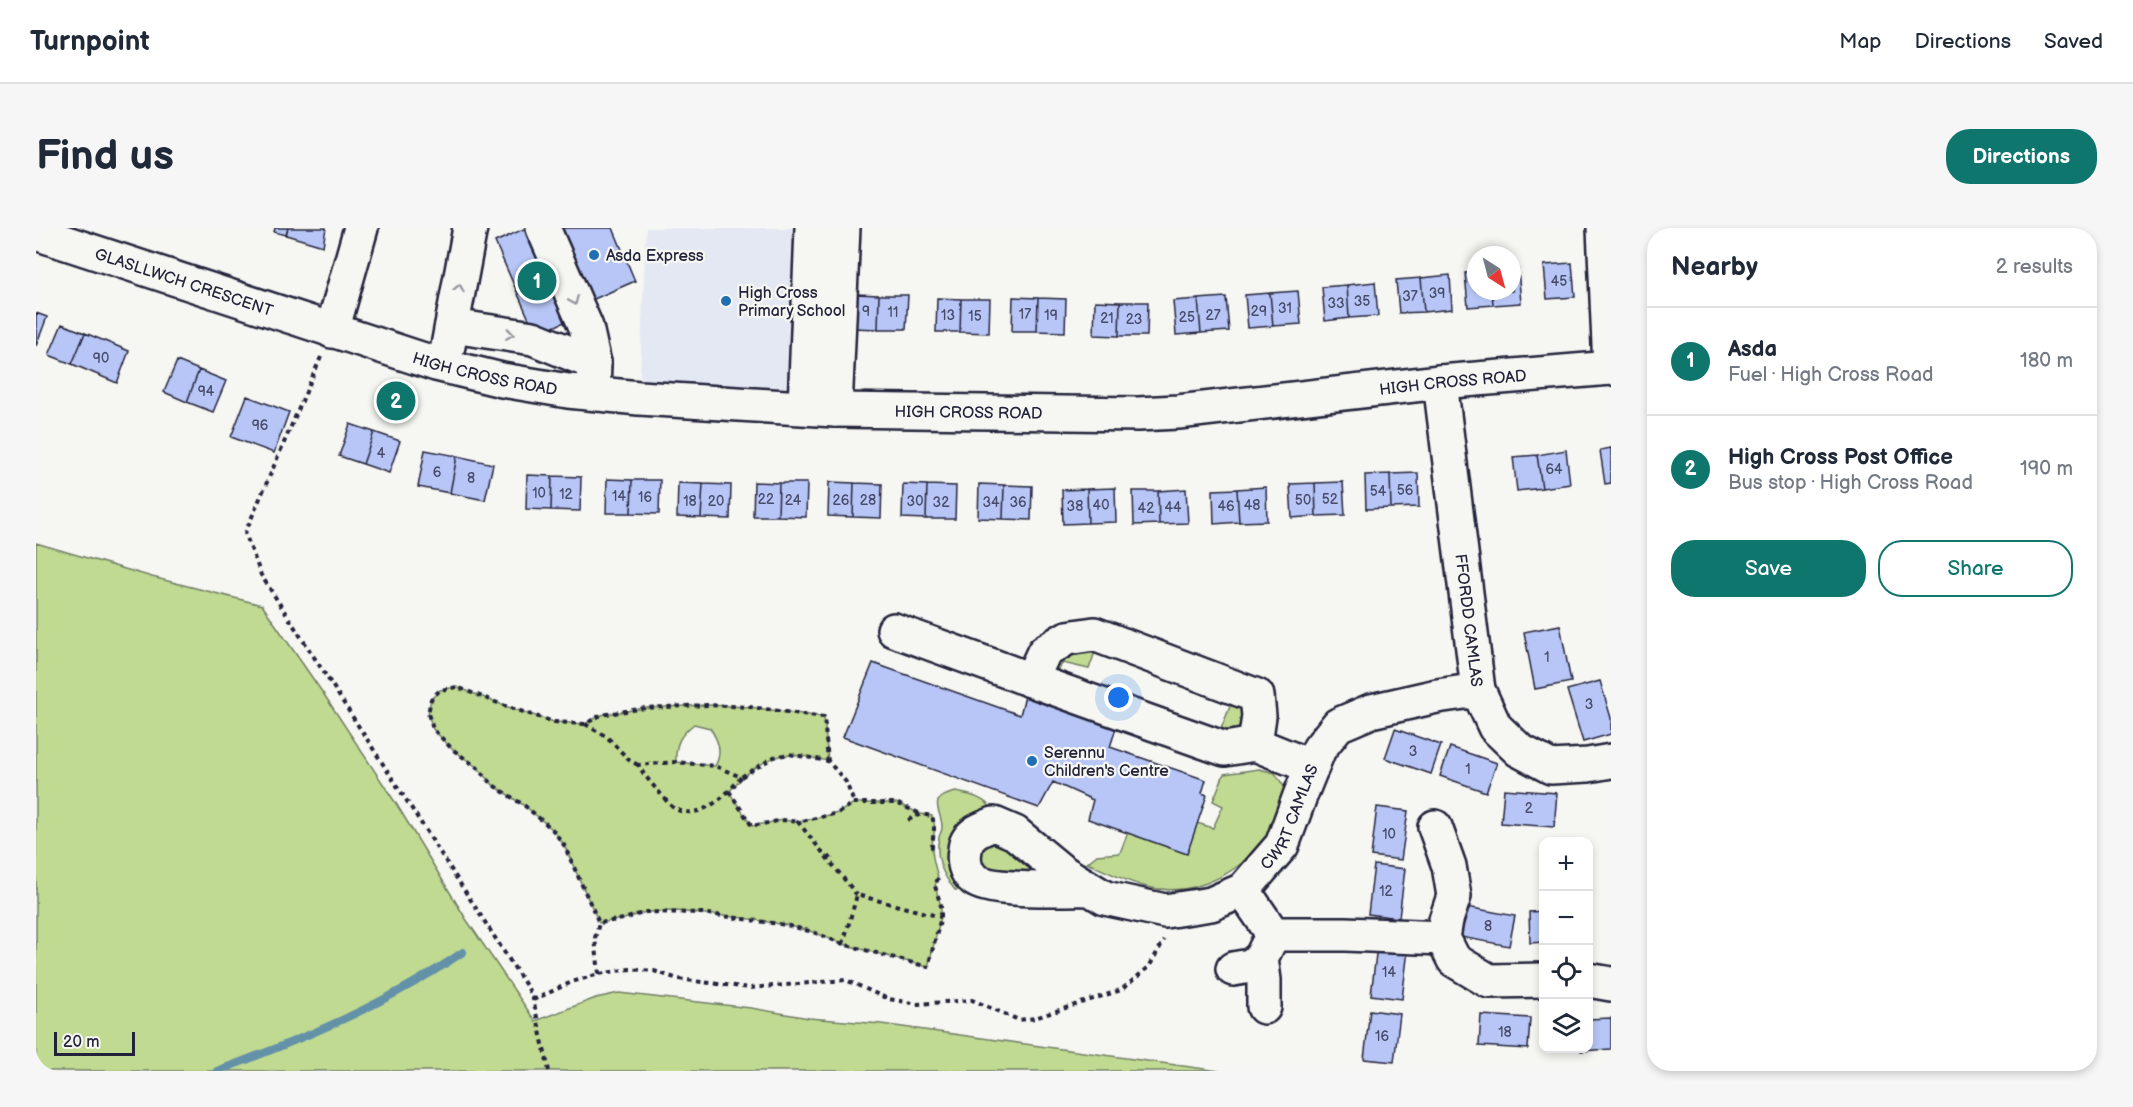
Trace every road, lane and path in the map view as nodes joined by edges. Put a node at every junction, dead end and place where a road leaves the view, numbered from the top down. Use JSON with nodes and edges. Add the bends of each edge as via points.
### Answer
{"nodes":[{"id":1,"x":361,"y":228,"type":"edge"},
{"id":2,"x":470,"y":228,"type":"edge"},
{"id":3,"x":543,"y":228,"type":"edge"},
{"id":4,"x":812,"y":228,"type":"edge"},
{"id":5,"x":843,"y":228,"type":"edge"},
{"id":6,"x":1604,"y":228,"type":"edge"},
{"id":7,"x":36,"y":233,"type":"edge"},
{"id":8,"x":452,"y":326,"type":"junction"},
{"id":9,"x":332,"y":331,"type":"junction"},
{"id":10,"x":445,"y":366,"type":"junction"},
{"id":11,"x":1611,"y":368,"type":"edge"},
{"id":12,"x":594,"y":378,"type":"junction"},
{"id":13,"x":1440,"y":382,"type":"junction"},
{"id":14,"x":820,"y":408,"type":"junction"},
{"id":15,"x":894,"y":630,"type":"dead end"},
{"id":16,"x":1031,"y":680,"type":"junction"},
{"id":17,"x":1478,"y":690,"type":"junction"},
{"id":18,"x":585,"y":724,"type":"junction"},
{"id":19,"x":1255,"y":744,"type":"junction"},
{"id":20,"x":828,"y":761,"type":"junction"},
{"id":21,"x":1611,"y":761,"type":"edge"},
{"id":22,"x":638,"y":765,"type":"junction"},
{"id":23,"x":1312,"y":767,"type":"junction"},
{"id":24,"x":741,"y":777,"type":"junction"},
{"id":25,"x":729,"y":791,"type":"junction"},
{"id":26,"x":854,"y":803,"type":"junction"},
{"id":27,"x":921,"y":814,"type":"dead end"},
{"id":28,"x":798,"y":822,"type":"junction"},
{"id":29,"x":1435,"y":827,"type":"dead end"},
{"id":30,"x":833,"y":855,"type":"dead end"},
{"id":31,"x":828,"y":859,"type":"junction"},
{"id":32,"x":938,"y":878,"type":"dead end"},
{"id":33,"x":1090,"y":888,"type":"dead end"},
{"id":34,"x":1243,"y":890,"type":"junction"},
{"id":35,"x":857,"y":895,"type":"junction"},
{"id":36,"x":1172,"y":910,"type":"junction"},
{"id":37,"x":941,"y":917,"type":"junction"},
{"id":38,"x":599,"y":923,"type":"junction"},
{"id":39,"x":1443,"y":938,"type":"junction"},
{"id":40,"x":843,"y":944,"type":"junction"},
{"id":41,"x":1256,"y":953,"type":"junction"},
{"id":42,"x":599,"y":974,"type":"junction"},
{"id":43,"x":1539,"y":980,"type":"edge"},
{"id":44,"x":1593,"y":981,"type":"edge"},
{"id":45,"x":1611,"y":984,"type":"edge"},
{"id":46,"x":533,"y":1000,"type":"junction"},
{"id":47,"x":1264,"y":1006,"type":"dead end"},
{"id":48,"x":549,"y":1071,"type":"edge"}],
"edges":[{"from":1,"to":9,"type":"main road"},
{"from":8,"to":2,"type":"main road","one_way":true},
{"from":3,"to":12,"type":"main road","one_way":true,"via":[[586,327]]},
{"from":4,"to":14,"type":"main road"},
{"from":5,"to":14,"type":"main road"},
{"from":6,"to":11,"type":"main road"},
{"from":7,"to":9,"type":"main road","name":"GLASLLWCH CRESCENT"},
{"from":8,"to":10,"type":"main road"},
{"from":8,"to":12,"type":"main road","one_way":true,"via":[[533,338]]},
{"from":9,"to":10,"type":"main road","name":"HIGH CROSS ROAD"},
{"from":9,"to":46,"type":"path","via":[[245,533],[261,575]]},
{"from":10,"to":12,"type":"main road","name":"HIGH CROSS ROAD","via":[[502,380]]},
{"from":11,"to":13,"type":"main road","name":"HIGH CROSS ROAD"},
{"from":12,"to":14,"type":"main road","name":"HIGH CROSS ROAD","via":[[639,398]]},
{"from":13,"to":14,"type":"main road","name":"HIGH CROSS ROAD","via":[[1178,412]]},
{"from":13,"to":17,"type":"main road","name":"FFORDD CAMLAS"},
{"from":15,"to":16,"type":"main road"},
{"from":16,"to":19,"type":"main road","via":[[1225,749]]},
{"from":16,"to":19,"type":"main road","via":[[1044,652],[1067,638],[1094,634],[1257,696]]},
{"from":17,"to":21,"type":"main road","name":"FFORDD CAMLAS","via":[[1495,726],[1519,750],[1551,766]]},
{"from":17,"to":23,"type":"main road","name":"CWRT CAMLAS","via":[[1371,711],[1338,726],[1319,749]]},
{"from":18,"to":20,"type":"path","via":[[601,715],[645,708],[707,705],[824,717]]},
{"from":18,"to":22,"type":"path"},
{"from":18,"to":38,"type":"path","via":[[554,722],[457,687],[440,690],[431,699],[428,714],[433,729],[452,749],[552,829],[564,845]]},
{"from":19,"to":23,"type":"main road"},
{"from":20,"to":24,"type":"path","via":[[789,754],[774,757]]},
{"from":20,"to":26,"type":"path","via":[[846,782]]},
{"from":22,"to":24,"type":"path","via":[[676,762],[716,766]]},
{"from":22,"to":25,"type":"path","via":[[673,807],[684,812],[708,807]]},
{"from":23,"to":34,"type":"main road","name":"CWRT CAMLAS","via":[[1282,845]]},
{"from":24,"to":25,"type":"path"},
{"from":25,"to":28,"type":"path","via":[[752,826],[783,820]]},
{"from":26,"to":27,"type":"path","via":[[896,803]]},
{"from":26,"to":28,"type":"path","via":[[838,813]]},
{"from":28,"to":31,"type":"path"},
{"from":29,"to":39,"type":"main road","via":[[1449,866],[1454,896]]},
{"from":30,"to":31,"type":"path"},
{"from":31,"to":35,"type":"path"},
{"from":32,"to":37,"type":"path","via":[[935,886]]},
{"from":33,"to":36,"type":"main road","name":"CWRT CAMLAS","via":[[1105,898]]},
{"from":34,"to":36,"type":"main road","name":"CWRT CAMLAS","via":[[1211,903]]},
{"from":34,"to":41,"type":"main road"},
{"from":35,"to":37,"type":"path"},
{"from":35,"to":40,"type":"path"},
{"from":36,"to":42,"type":"path","via":[[1165,938],[1149,967],[1121,990],[1018,1020],[972,1000],[918,1004],[888,999],[846,980],[750,988],[678,979],[654,971],[629,969]]},
{"from":37,"to":40,"type":"path","via":[[928,967]]},
{"from":38,"to":40,"type":"path","via":[[646,912],[676,911],[786,925]]},
{"from":38,"to":42,"type":"path","via":[[595,938]]},
{"from":39,"to":41,"type":"main road","via":[[1345,934]]},
{"from":39,"to":43,"type":"main road","via":[[1454,960],[1489,981]]},
{"from":41,"to":47,"type":"main road","via":[[1264,980]]},
{"from":42,"to":46,"type":"path"},
{"from":44,"to":45,"type":"main road"},
{"from":46,"to":48,"type":"path"}]}
